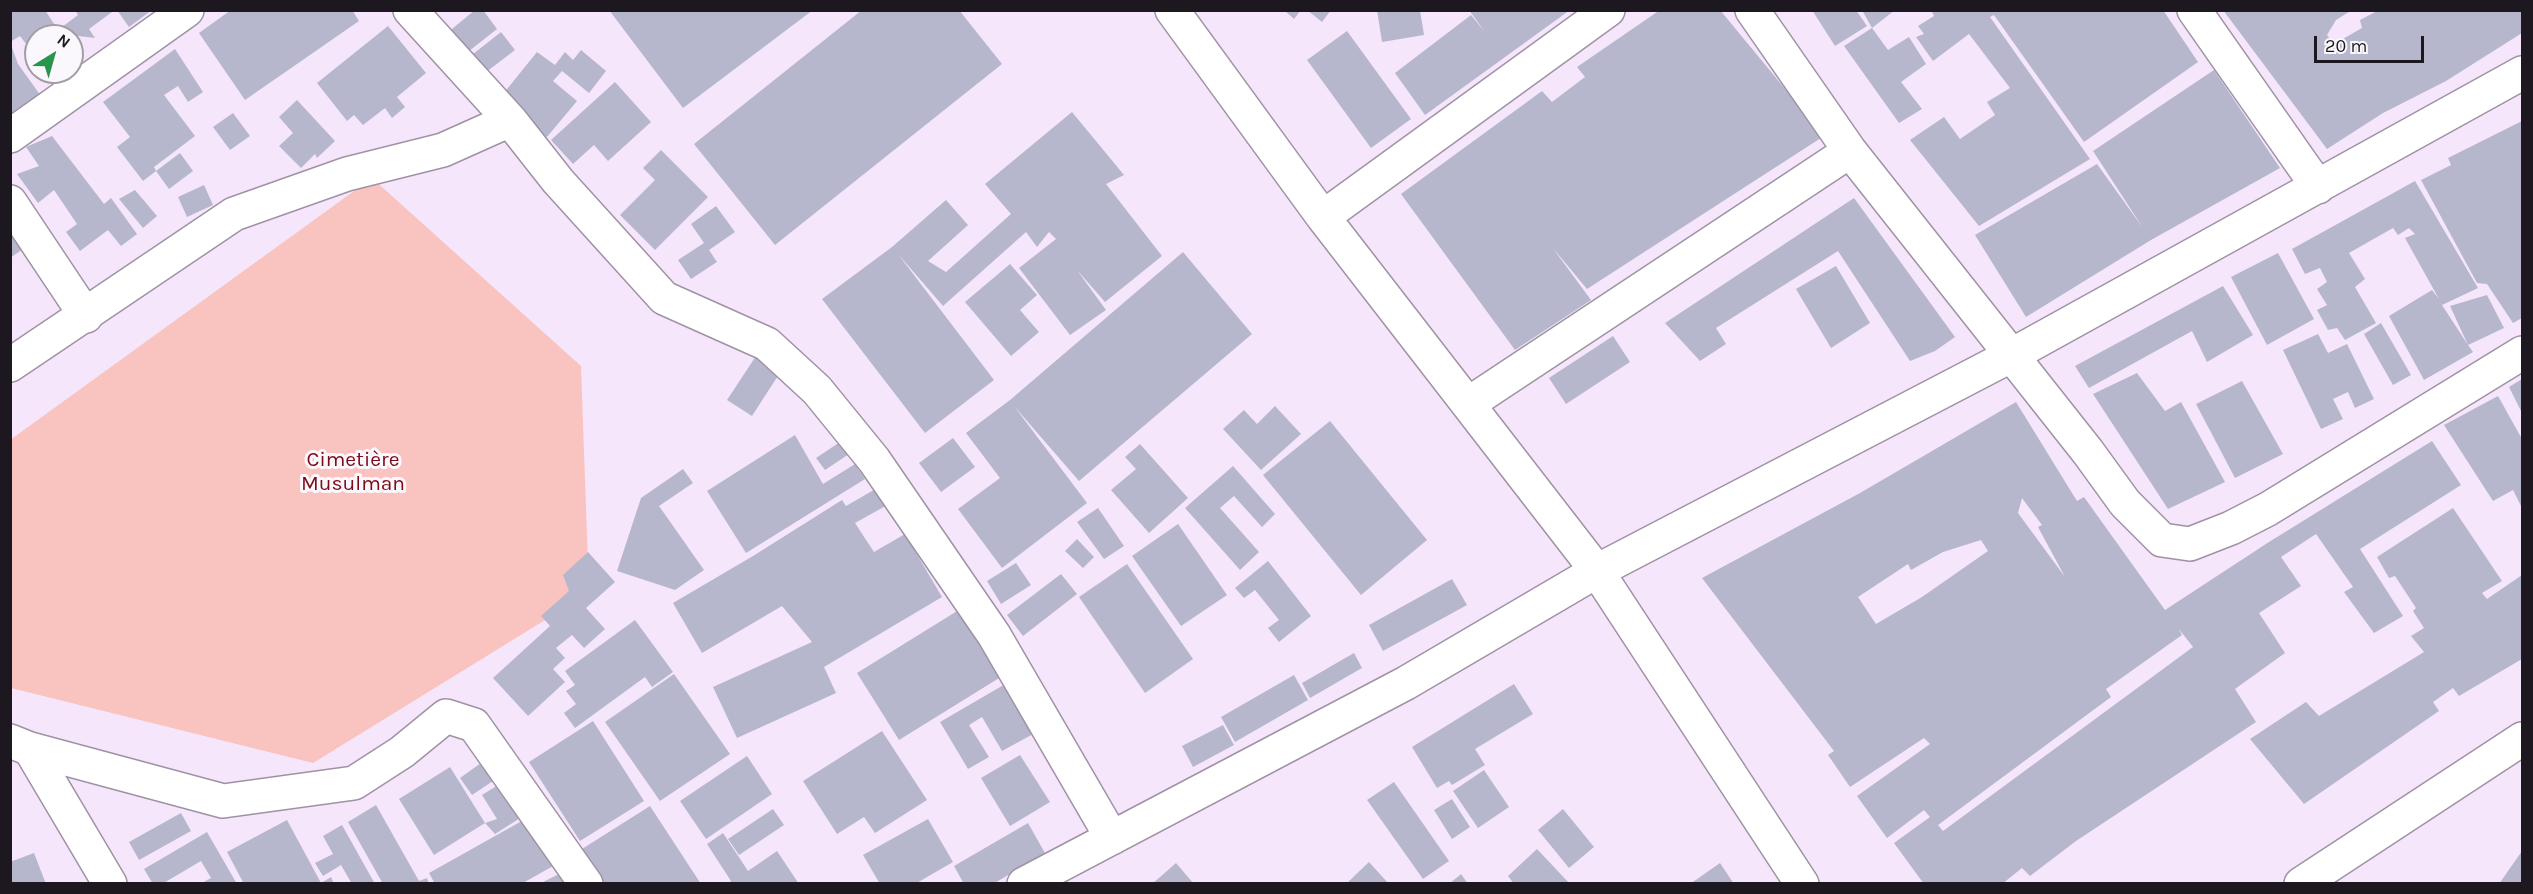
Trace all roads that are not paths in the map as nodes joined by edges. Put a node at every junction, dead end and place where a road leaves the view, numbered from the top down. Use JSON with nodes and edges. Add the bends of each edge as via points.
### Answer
{"nodes":[{"id":1,"x":187,"y":10,"type":"edge"},
{"id":2,"x":410,"y":10,"type":"edge"},
{"id":3,"x":1172,"y":10,"type":"edge"},
{"id":4,"x":1608,"y":10,"type":"edge"},
{"id":5,"x":1752,"y":10,"type":"edge"},
{"id":6,"x":2194,"y":10,"type":"edge"},
{"id":7,"x":2523,"y":73,"type":"edge"},
{"id":8,"x":510,"y":120,"type":"junction"},
{"id":9,"x":10,"y":136,"type":"edge"},
{"id":10,"x":1850,"y":151,"type":"junction"},
{"id":11,"x":2318,"y":188,"type":"junction"},
{"id":12,"x":10,"y":202,"type":"edge"},
{"id":13,"x":1323,"y":217,"type":"junction"},
{"id":14,"x":86,"y":316,"type":"junction"},
{"id":15,"x":2523,"y":353,"type":"edge"},
{"id":16,"x":2012,"y":355,"type":"junction"},
{"id":17,"x":10,"y":365,"type":"edge"},
{"id":18,"x":1468,"y":404,"type":"junction"},
{"id":19,"x":1597,"y":571,"type":"junction"},
{"id":20,"x":2523,"y":739,"type":"edge"},
{"id":21,"x":20,"y":745,"type":"edge"},
{"id":22,"x":1112,"y":838,"type":"junction"},
{"id":23,"x":110,"y":884,"type":"edge"},
{"id":24,"x":585,"y":884,"type":"edge"},
{"id":25,"x":1024,"y":884,"type":"edge"},
{"id":26,"x":1802,"y":884,"type":"edge"},
{"id":27,"x":2301,"y":884,"type":"edge"}],
"edges":[{"from":1,"to":9,"type":"main road"},
{"from":2,"to":8,"type":"main road"},
{"from":3,"to":13,"type":"main road"},
{"from":4,"to":13,"type":"main road"},
{"from":5,"to":10,"type":"main road"},
{"from":6,"to":11,"type":"main road"},
{"from":7,"to":11,"type":"main road"},
{"from":8,"to":14,"type":"main road","via":[[443,150],[347,174],[234,214]]},
{"from":8,"to":22,"type":"main road","via":[[558,181],[664,298],[767,344],[817,390],[874,460],[994,635]]},
{"from":10,"to":16,"type":"main road"},
{"from":10,"to":18,"type":"main road"},
{"from":11,"to":16,"type":"main road"},
{"from":12,"to":14,"type":"main road"},
{"from":13,"to":18,"type":"main road"},
{"from":14,"to":17,"type":"main road"},
{"from":15,"to":16,"type":"main road","via":[[2268,509],[2190,544],[2162,540],[2125,503]]},
{"from":16,"to":19,"type":"main road"},
{"from":18,"to":19,"type":"main road"},
{"from":19,"to":22,"type":"main road","via":[[1406,683]]},
{"from":19,"to":26,"type":"main road"},
{"from":20,"to":27,"type":"main road"},
{"from":21,"to":23,"type":"main road"},
{"from":21,"to":24,"type":"main road","via":[[223,801],[354,783],[402,752],[446,716],[474,725]]},
{"from":22,"to":25,"type":"main road"}]}
